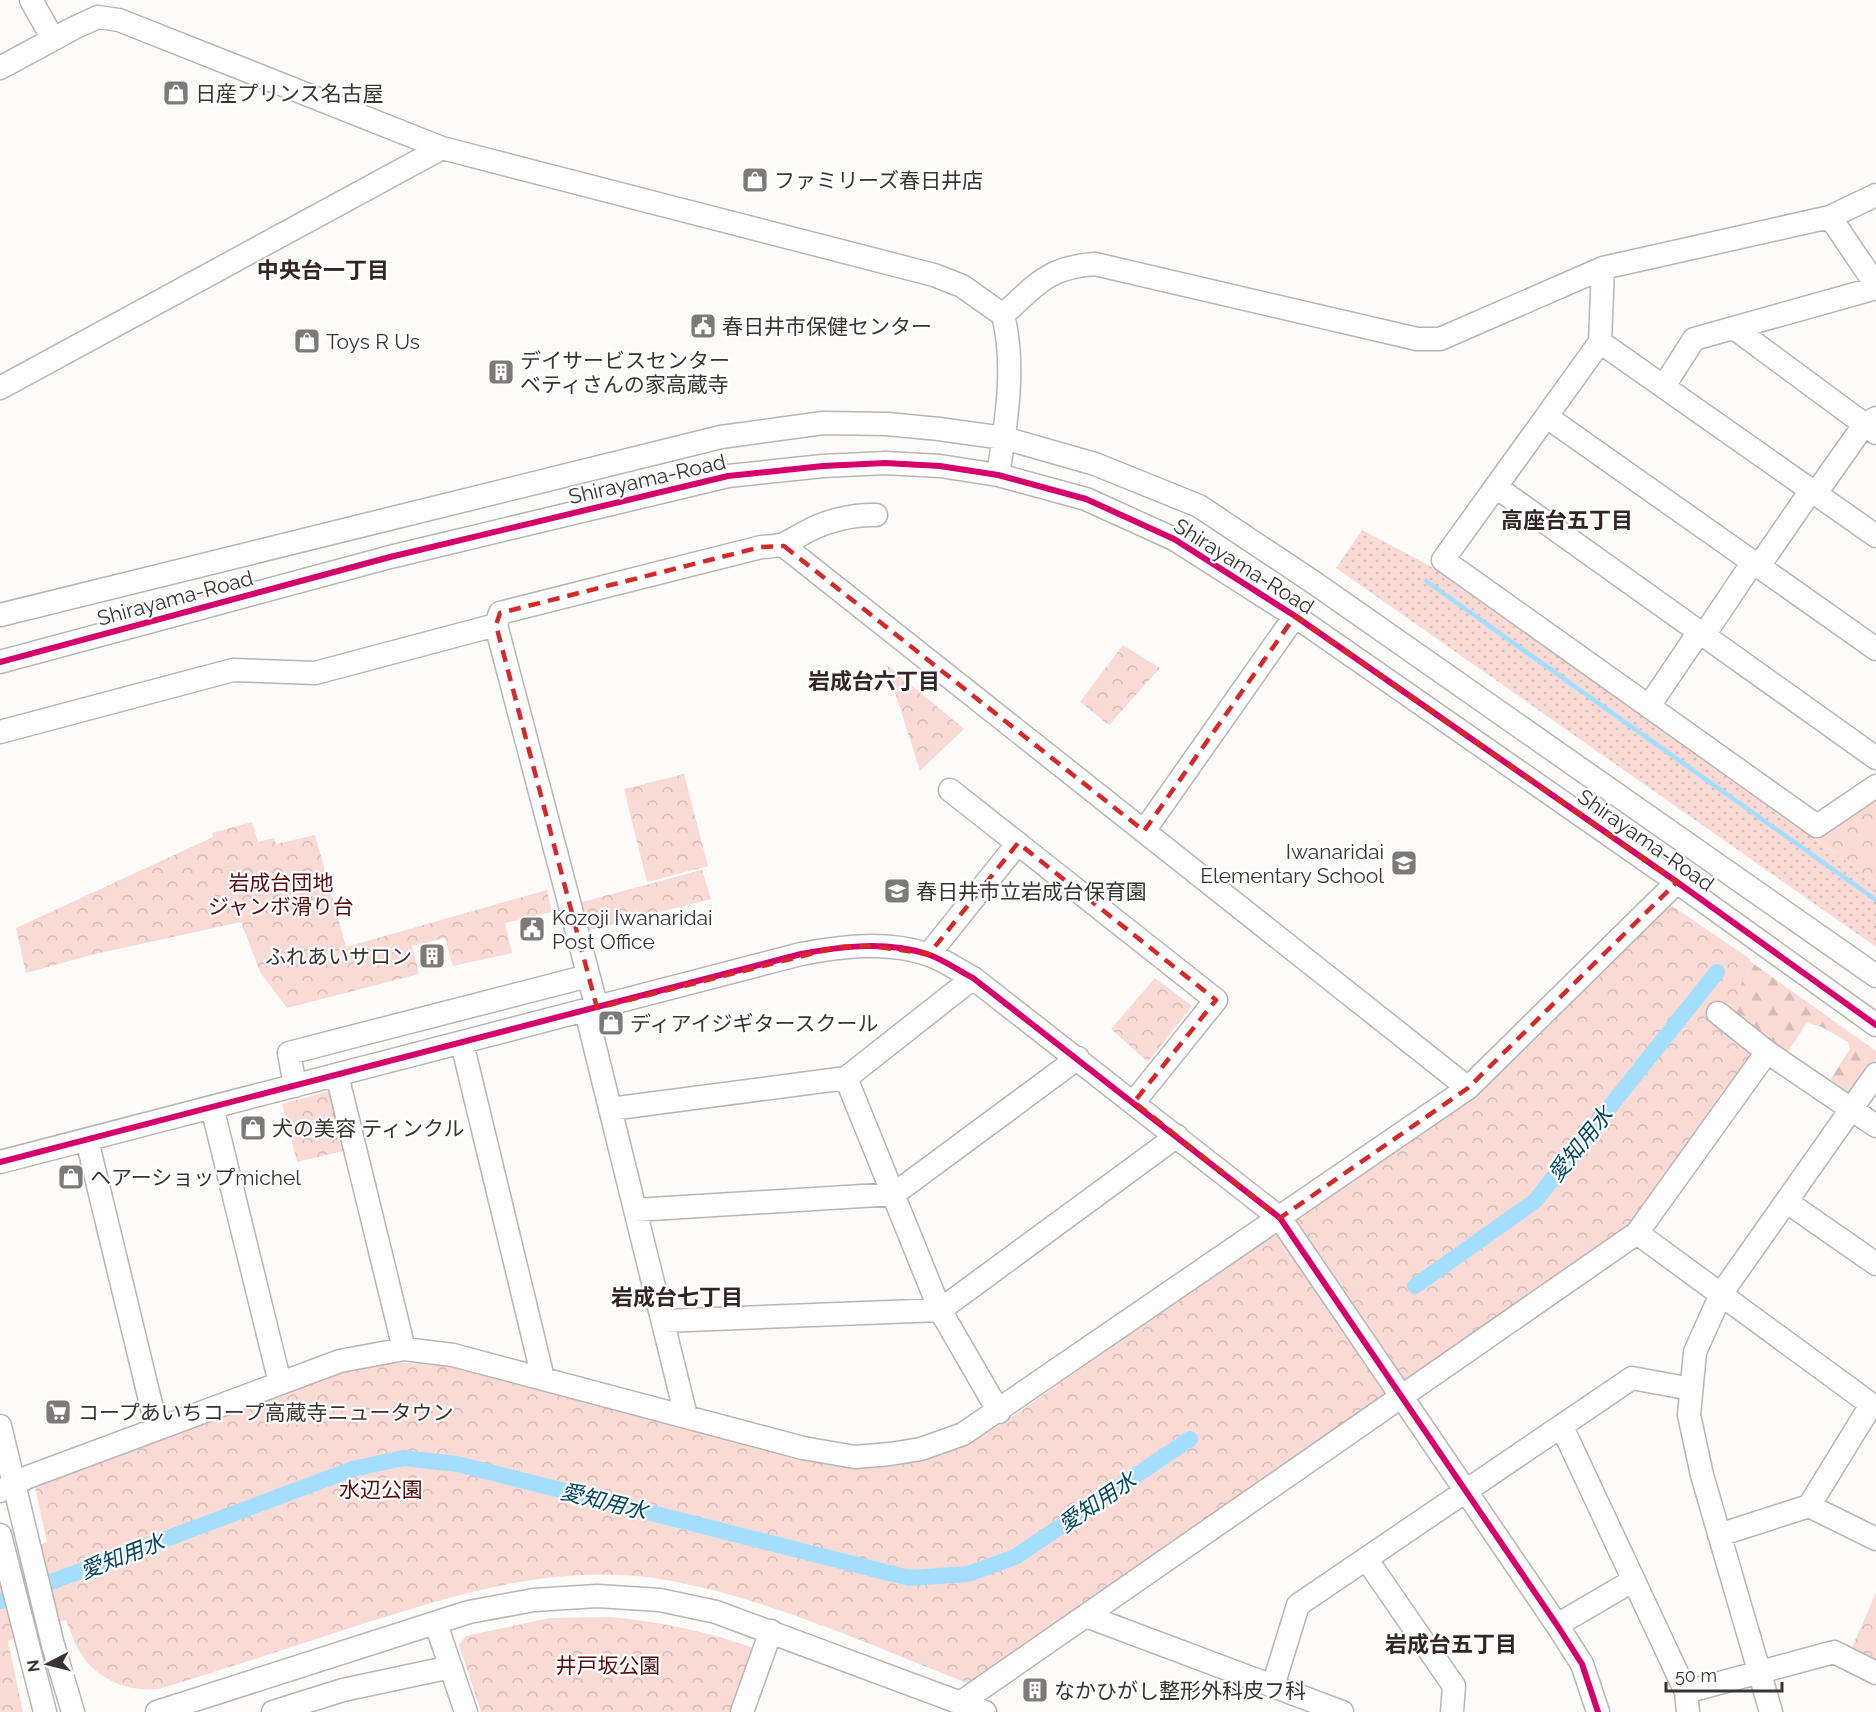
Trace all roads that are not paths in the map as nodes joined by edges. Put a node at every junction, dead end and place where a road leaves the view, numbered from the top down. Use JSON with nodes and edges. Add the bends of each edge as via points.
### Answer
{"nodes":[{"id":1,"x":31,"y":0,"type":"edge"},
{"id":2,"x":53,"y":39,"type":"junction"},
{"id":3,"x":0,"y":68,"type":"edge"},
{"id":4,"x":442,"y":148,"type":"junction"},
{"id":5,"x":1876,"y":195,"type":"edge"},
{"id":6,"x":1830,"y":217,"type":"junction"},
{"id":7,"x":1603,"y":268,"type":"junction"},
{"id":8,"x":1876,"y":287,"type":"edge"},
{"id":9,"x":1003,"y":315,"type":"junction"},
{"id":10,"x":1734,"y":328,"type":"junction"},
{"id":11,"x":1600,"y":342,"type":"junction"},
{"id":12,"x":1664,"y":386,"type":"junction"},
{"id":13,"x":0,"y":387,"type":"edge"},
{"id":14,"x":1547,"y":417,"type":"junction"},
{"id":15,"x":1872,"y":426,"type":"edge"},
{"id":16,"x":1004,"y":438,"type":"junction"},
{"id":17,"x":998,"y":475,"type":"junction"},
{"id":18,"x":1496,"y":487,"type":"junction"},
{"id":19,"x":1814,"y":491,"type":"junction"},
{"id":20,"x":876,"y":515,"type":"dead end"},
{"id":21,"x":1876,"y":536,"type":"edge"},
{"id":22,"x":784,"y":546,"type":"junction"},
{"id":23,"x":1756,"y":564,"type":"junction"},
{"id":24,"x":0,"y":615,"type":"edge"},
{"id":25,"x":1295,"y":616,"type":"junction"},
{"id":26,"x":496,"y":625,"type":"junction"},
{"id":27,"x":1702,"y":634,"type":"junction"},
{"id":28,"x":1876,"y":649,"type":"edge"},
{"id":29,"x":0,"y":662,"type":"edge"},
{"id":30,"x":1649,"y":706,"type":"junction"},
{"id":31,"x":0,"y":732,"type":"edge"},
{"id":32,"x":1876,"y":758,"type":"edge"},
{"id":33,"x":1876,"y":786,"type":"edge"},
{"id":34,"x":950,"y":790,"type":"dead end"},
{"id":35,"x":1144,"y":831,"type":"junction"},
{"id":36,"x":1018,"y":843,"type":"junction"},
{"id":37,"x":1677,"y":882,"type":"junction"},
{"id":38,"x":929,"y":954,"type":"junction"},
{"id":39,"x":588,"y":976,"type":"junction"},
{"id":40,"x":1876,"y":976,"type":"edge"},
{"id":41,"x":973,"y":978,"type":"junction"},
{"id":42,"x":591,"y":1009,"type":"junction"},
{"id":43,"x":1718,"y":1013,"type":"dead end"},
{"id":44,"x":1876,"y":1024,"type":"edge"},
{"id":45,"x":462,"y":1043,"type":"junction"},
{"id":46,"x":1767,"y":1052,"type":"junction"},
{"id":47,"x":1078,"y":1058,"type":"junction"},
{"id":48,"x":1876,"y":1074,"type":"edge"},
{"id":49,"x":337,"y":1075,"type":"junction"},
{"id":50,"x":846,"y":1078,"type":"junction"},
{"id":51,"x":295,"y":1086,"type":"junction"},
{"id":52,"x":1468,"y":1088,"type":"junction"},
{"id":53,"x":1134,"y":1102,"type":"junction"},
{"id":54,"x":212,"y":1107,"type":"junction"},
{"id":55,"x":610,"y":1108,"type":"junction"},
{"id":56,"x":1852,"y":1108,"type":"junction"},
{"id":57,"x":1876,"y":1126,"type":"edge"},
{"id":58,"x":1177,"y":1136,"type":"junction"},
{"id":59,"x":87,"y":1140,"type":"junction"},
{"id":60,"x":0,"y":1161,"type":"edge"},
{"id":61,"x":894,"y":1194,"type":"junction"},
{"id":62,"x":1787,"y":1202,"type":"junction"},
{"id":63,"x":635,"y":1210,"type":"junction"},
{"id":64,"x":1280,"y":1218,"type":"junction"},
{"id":65,"x":1637,"y":1233,"type":"junction"},
{"id":66,"x":1876,"y":1264,"type":"edge"},
{"id":67,"x":1721,"y":1294,"type":"junction"},
{"id":68,"x":940,"y":1310,"type":"junction"},
{"id":69,"x":663,"y":1321,"type":"junction"},
{"id":70,"x":404,"y":1349,"type":"junction"},
{"id":71,"x":543,"y":1378,"type":"junction"},
{"id":72,"x":280,"y":1383,"type":"junction"},
{"id":73,"x":1691,"y":1389,"type":"junction"},
{"id":74,"x":1403,"y":1396,"type":"junction"},
{"id":75,"x":1873,"y":1406,"type":"edge"},
{"id":76,"x":999,"y":1412,"type":"junction"},
{"id":77,"x":686,"y":1416,"type":"junction"},
{"id":78,"x":0,"y":1426,"type":"edge"},
{"id":79,"x":1562,"y":1427,"type":"junction"},
{"id":80,"x":157,"y":1429,"type":"junction"},
{"id":81,"x":7,"y":1487,"type":"edge"},
{"id":82,"x":1467,"y":1492,"type":"junction"},
{"id":83,"x":1809,"y":1506,"type":"junction"},
{"id":84,"x":0,"y":1535,"type":"edge"},
{"id":85,"x":1719,"y":1535,"type":"junction"},
{"id":86,"x":1876,"y":1539,"type":"edge"},
{"id":87,"x":1367,"y":1560,"type":"junction"},
{"id":88,"x":1634,"y":1580,"type":"junction"},
{"id":89,"x":1086,"y":1616,"type":"junction"},
{"id":90,"x":436,"y":1624,"type":"junction"},
{"id":91,"x":1557,"y":1625,"type":"junction"},
{"id":92,"x":771,"y":1631,"type":"junction"},
{"id":93,"x":451,"y":1667,"type":"junction"},
{"id":94,"x":1759,"y":1672,"type":"junction"},
{"id":95,"x":1876,"y":1673,"type":"edge"},
{"id":96,"x":1273,"y":1686,"type":"junction"},
{"id":97,"x":1687,"y":1702,"type":"edge"},
{"id":98,"x":960,"y":1703,"type":"junction"},
{"id":99,"x":45,"y":1712,"type":"edge"},
{"id":100,"x":73,"y":1712,"type":"edge"},
{"id":101,"x":158,"y":1712,"type":"edge"},
{"id":102,"x":273,"y":1712,"type":"edge"},
{"id":103,"x":466,"y":1712,"type":"edge"},
{"id":104,"x":742,"y":1712,"type":"edge"},
{"id":105,"x":985,"y":1712,"type":"edge"},
{"id":106,"x":1342,"y":1712,"type":"edge"},
{"id":107,"x":1452,"y":1712,"type":"edge"},
{"id":108,"x":1598,"y":1712,"type":"edge"},
{"id":109,"x":1771,"y":1712,"type":"edge"}],
"edges":[{"from":1,"to":2,"type":"street"},
{"from":2,"to":3,"type":"street"},
{"from":2,"to":4,"type":"street","via":[[98,17],[119,20]]},
{"from":4,"to":9,"type":"street","via":[[934,275],[962,286]]},
{"from":4,"to":13,"type":"street"},
{"from":5,"to":6,"type":"street"},
{"from":6,"to":7,"type":"street"},
{"from":6,"to":8,"type":"street"},
{"from":7,"to":9,"type":"street","via":[[1440,339],[1417,339],[1095,264],[1068,266],[1045,277]]},
{"from":7,"to":11,"type":"street"},
{"from":8,"to":10,"type":"street"},
{"from":9,"to":16,"type":"street","via":[[1010,342]]},
{"from":10,"to":12,"type":"street","via":[[1694,339]]},
{"from":10,"to":15,"type":"street"},
{"from":11,"to":12,"type":"street"},
{"from":11,"to":14,"type":"street"},
{"from":12,"to":19,"type":"street"},
{"from":14,"to":18,"type":"street"},
{"from":14,"to":23,"type":"street"},
{"from":15,"to":19,"type":"street"},
{"from":16,"to":17,"type":"street"},
{"from":16,"to":24,"type":"street","name":"Shirayama-Road","via":[[855,423],[823,423],[722,437]]},
{"from":16,"to":40,"type":"street","name":"Shirayama-Road","via":[[1095,464],[1199,506]]},
{"from":17,"to":25,"type":"street","name":"Shirayama-Road","via":[[1086,499],[1163,533]]},
{"from":17,"to":29,"type":"street","name":"Shirayama-Road","via":[[885,463],[728,476],[390,557]]},
{"from":18,"to":27,"type":"street"},
{"from":18,"to":30,"type":"street","via":[[1443,560]]},
{"from":19,"to":21,"type":"street"},
{"from":19,"to":23,"type":"street"},
{"from":20,"to":22,"type":"street","via":[[861,515],[807,531]]},
{"from":22,"to":26,"type":"street","via":[[761,547],[500,613]]},
{"from":22,"to":35,"type":"street"},
{"from":23,"to":27,"type":"street"},
{"from":23,"to":28,"type":"street"},
{"from":25,"to":35,"type":"street"},
{"from":25,"to":37,"type":"street","name":"Shirayama-Road"},
{"from":26,"to":31,"type":"street","via":[[315,673],[234,670]]},
{"from":26,"to":39,"type":"street"},
{"from":27,"to":30,"type":"street"},
{"from":27,"to":32,"type":"street"},
{"from":30,"to":33,"type":"street","via":[[1817,826]]},
{"from":34,"to":36,"type":"street"},
{"from":35,"to":52,"type":"street"},
{"from":36,"to":38,"type":"street"},
{"from":36,"to":53,"type":"street","via":[[1216,1000]]},
{"from":37,"to":44,"type":"street","name":"Shirayama-Road"},
{"from":37,"to":52,"type":"street"},
{"from":38,"to":41,"type":"street"},
{"from":38,"to":42,"type":"street","via":[[892,947],[838,947]]},
{"from":39,"to":42,"type":"street"},
{"from":39,"to":51,"type":"street","via":[[288,1053]]},
{"from":41,"to":47,"type":"street"},
{"from":41,"to":50,"type":"street"},
{"from":42,"to":45,"type":"street"},
{"from":42,"to":55,"type":"street"},
{"from":43,"to":46,"type":"street"},
{"from":45,"to":49,"type":"street"},
{"from":45,"to":71,"type":"street"},
{"from":46,"to":56,"type":"street"},
{"from":46,"to":65,"type":"street"},
{"from":47,"to":53,"type":"street"},
{"from":47,"to":61,"type":"street"},
{"from":48,"to":56,"type":"street"},
{"from":49,"to":51,"type":"street"},
{"from":49,"to":70,"type":"street"},
{"from":50,"to":55,"type":"street"},
{"from":50,"to":61,"type":"street"},
{"from":51,"to":54,"type":"street"},
{"from":52,"to":64,"type":"street"},
{"from":53,"to":58,"type":"street"},
{"from":54,"to":59,"type":"street"},
{"from":54,"to":72,"type":"street"},
{"from":55,"to":63,"type":"street"},
{"from":56,"to":57,"type":"street"},
{"from":56,"to":62,"type":"street"},
{"from":58,"to":64,"type":"street"},
{"from":58,"to":68,"type":"street"},
{"from":59,"to":60,"type":"street"},
{"from":59,"to":80,"type":"street"},
{"from":61,"to":63,"type":"street"},
{"from":61,"to":68,"type":"street"},
{"from":62,"to":66,"type":"street"},
{"from":62,"to":67,"type":"street"},
{"from":63,"to":69,"type":"street"},
{"from":64,"to":74,"type":"street"},
{"from":64,"to":76,"type":"street"},
{"from":65,"to":67,"type":"street"},
{"from":65,"to":74,"type":"street"},
{"from":67,"to":73,"type":"street","via":[[1695,1352]]},
{"from":67,"to":75,"type":"street"},
{"from":68,"to":69,"type":"street"},
{"from":68,"to":76,"type":"street"},
{"from":69,"to":77,"type":"street"},
{"from":70,"to":71,"type":"street","via":[[453,1355]]},
{"from":70,"to":72,"type":"street","via":[[340,1360]]},
{"from":71,"to":77,"type":"street"},
{"from":72,"to":80,"type":"street"},
{"from":73,"to":79,"type":"street","via":[[1632,1378]]},
{"from":73,"to":85,"type":"street","via":[[1689,1415]]},
{"from":74,"to":82,"type":"street"},
{"from":74,"to":89,"type":"street"},
{"from":75,"to":83,"type":"street"},
{"from":76,"to":77,"type":"street","via":[[963,1434],[921,1449],[855,1457],[803,1448]]},
{"from":78,"to":81,"type":"street"},
{"from":79,"to":82,"type":"street"},
{"from":79,"to":88,"type":"street"},
{"from":80,"to":81,"type":"street"},
{"from":81,"to":100,"type":"street","via":[[31,1554]]},
{"from":82,"to":87,"type":"street"},
{"from":82,"to":91,"type":"street"},
{"from":83,"to":85,"type":"street"},
{"from":83,"to":86,"type":"street"},
{"from":84,"to":99,"type":"street"},
{"from":85,"to":94,"type":"street"},
{"from":87,"to":96,"type":"street","via":[[1298,1605]]},
{"from":87,"to":107,"type":"street","via":[[1454,1686]]},
{"from":88,"to":91,"type":"street"},
{"from":88,"to":97,"type":"street"},
{"from":89,"to":96,"type":"street"},
{"from":89,"to":98,"type":"street"},
{"from":90,"to":92,"type":"street","via":[[469,1612],[534,1599],[597,1596],[690,1606]]},
{"from":90,"to":93,"type":"street"},
{"from":90,"to":101,"type":"street"},
{"from":91,"to":108,"type":"street","via":[[1582,1664]]},
{"from":92,"to":98,"type":"street"},
{"from":92,"to":104,"type":"street"},
{"from":93,"to":102,"type":"street","via":[[343,1690]]},
{"from":93,"to":103,"type":"street"},
{"from":94,"to":95,"type":"street","via":[[1834,1652]]},
{"from":94,"to":97,"type":"street"},
{"from":94,"to":109,"type":"street"},
{"from":96,"to":106,"type":"street"},
{"from":98,"to":105,"type":"street"}]}
